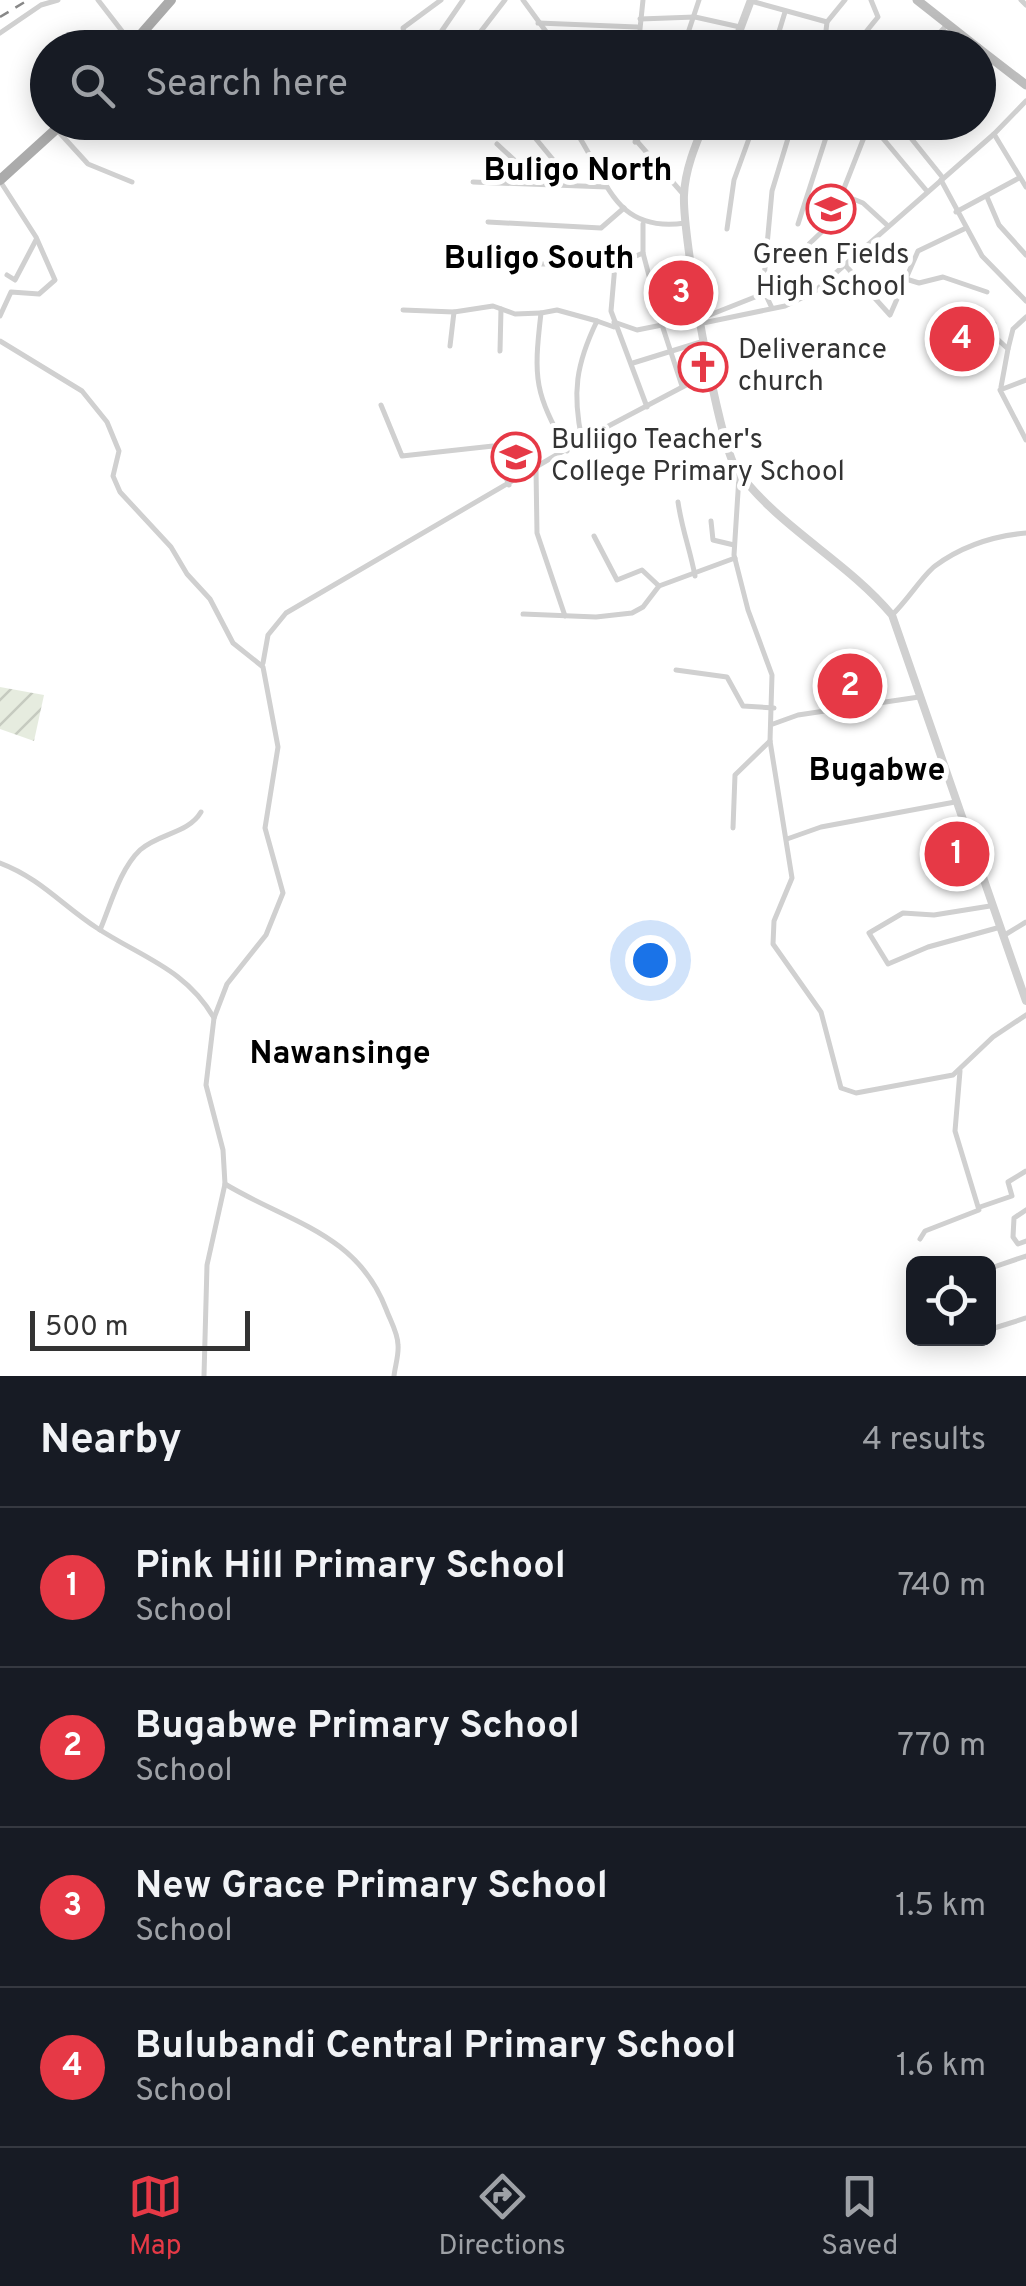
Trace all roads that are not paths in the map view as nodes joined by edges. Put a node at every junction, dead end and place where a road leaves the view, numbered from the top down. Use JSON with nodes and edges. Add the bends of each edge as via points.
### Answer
{"nodes":[{"id":1,"x":58,"y":0,"type":"edge"},
{"id":2,"x":98,"y":0,"type":"edge"},
{"id":3,"x":170,"y":0,"type":"edge"},
{"id":4,"x":440,"y":0,"type":"edge"},
{"id":5,"x":463,"y":0,"type":"edge"},
{"id":6,"x":505,"y":0,"type":"edge"},
{"id":7,"x":523,"y":0,"type":"edge"},
{"id":8,"x":643,"y":0,"type":"edge"},
{"id":9,"x":698,"y":0,"type":"edge"},
{"id":10,"x":845,"y":0,"type":"edge"},
{"id":11,"x":872,"y":0,"type":"edge"},
{"id":12,"x":917,"y":0,"type":"edge"},
{"id":13,"x":751,"y":1,"type":"edge"},
{"id":14,"x":785,"y":12,"type":"junction"},
{"id":15,"x":695,"y":17,"type":"junction"},
{"id":16,"x":538,"y":22,"type":"junction"},
{"id":17,"x":827,"y":22,"type":"junction"},
{"id":18,"x":638,"y":23,"type":"junction"},
{"id":19,"x":948,"y":24,"type":"junction"},
{"id":20,"x":740,"y":27,"type":"junction"},
{"id":21,"x":120,"y":30,"type":"edge"},
{"id":22,"x":145,"y":30,"type":"edge"},
{"id":23,"x":403,"y":30,"type":"edge"},
{"id":24,"x":442,"y":30,"type":"edge"},
{"id":25,"x":482,"y":30,"type":"edge"},
{"id":26,"x":544,"y":30,"type":"edge"},
{"id":27,"x":638,"y":30,"type":"edge"},
{"id":28,"x":690,"y":30,"type":"edge"},
{"id":29,"x":739,"y":30,"type":"edge"},
{"id":30,"x":779,"y":30,"type":"edge"},
{"id":31,"x":826,"y":30,"type":"edge"},
{"id":32,"x":867,"y":30,"type":"edge"},
{"id":33,"x":942,"y":30,"type":"edge"},
{"id":34,"x":956,"y":30,"type":"edge"},
{"id":35,"x":0,"y":32,"type":"edge"},
{"id":36,"x":996,"y":62,"type":"edge"},
{"id":37,"x":1026,"y":85,"type":"edge"},
{"id":38,"x":1026,"y":100,"type":"edge"},
{"id":39,"x":996,"y":132,"type":"edge"},
{"id":40,"x":996,"y":138,"type":"edge"},
{"id":41,"x":45,"y":140,"type":"edge"},
{"id":42,"x":70,"y":140,"type":"edge"},
{"id":43,"x":537,"y":140,"type":"edge"},
{"id":44,"x":580,"y":140,"type":"edge"},
{"id":45,"x":699,"y":140,"type":"edge"},
{"id":46,"x":748,"y":140,"type":"edge"},
{"id":47,"x":788,"y":140,"type":"edge"},
{"id":48,"x":824,"y":140,"type":"edge"},
{"id":49,"x":863,"y":140,"type":"edge"},
{"id":50,"x":884,"y":140,"type":"edge"},
{"id":51,"x":912,"y":140,"type":"edge"},
{"id":52,"x":987,"y":140,"type":"edge"},
{"id":53,"x":635,"y":142,"type":"edge"},
{"id":54,"x":497,"y":144,"type":"dead end"},
{"id":55,"x":1019,"y":178,"type":"junction"},
{"id":56,"x":942,"y":180,"type":"junction"},
{"id":57,"x":0,"y":181,"type":"edge"},
{"id":58,"x":132,"y":182,"type":"dead end"},
{"id":59,"x":473,"y":182,"type":"dead end"},
{"id":60,"x":540,"y":184,"type":"junction"},
{"id":61,"x":564,"y":184,"type":"junction"},
{"id":62,"x":607,"y":187,"type":"junction"},
{"id":63,"x":1026,"y":187,"type":"edge"},
{"id":64,"x":927,"y":191,"type":"junction"},
{"id":65,"x":841,"y":194,"type":"junction"},
{"id":66,"x":684,"y":195,"type":"junction"},
{"id":67,"x":987,"y":197,"type":"junction"},
{"id":68,"x":624,"y":208,"type":"junction"},
{"id":69,"x":956,"y":212,"type":"junction"},
{"id":70,"x":488,"y":222,"type":"dead end"},
{"id":71,"x":684,"y":223,"type":"junction"},
{"id":72,"x":644,"y":224,"type":"junction"},
{"id":73,"x":798,"y":224,"type":"dead end"},
{"id":74,"x":888,"y":226,"type":"junction"},
{"id":75,"x":964,"y":228,"type":"junction"},
{"id":76,"x":728,"y":229,"type":"dead end"},
{"id":77,"x":36,"y":238,"type":"junction"},
{"id":78,"x":808,"y":244,"type":"dead end"},
{"id":79,"x":643,"y":253,"type":"junction"},
{"id":80,"x":1026,"y":255,"type":"edge"},
{"id":81,"x":483,"y":262,"type":"dead end"},
{"id":82,"x":616,"y":265,"type":"junction"},
{"id":83,"x":845,"y":266,"type":"junction"},
{"id":84,"x":7,"y":275,"type":"dead end"},
{"id":85,"x":906,"y":280,"type":"junction"},
{"id":86,"x":763,"y":288,"type":"junction"},
{"id":87,"x":987,"y":292,"type":"dead end"},
{"id":88,"x":1026,"y":301,"type":"edge"},
{"id":89,"x":501,"y":308,"type":"junction"},
{"id":90,"x":772,"y":308,"type":"junction"},
{"id":91,"x":403,"y":310,"type":"dead end"},
{"id":92,"x":454,"y":312,"type":"junction"},
{"id":93,"x":540,"y":314,"type":"junction"},
{"id":94,"x":0,"y":316,"type":"edge"},
{"id":95,"x":1026,"y":317,"type":"edge"},
{"id":96,"x":702,"y":320,"type":"junction"},
{"id":97,"x":598,"y":321,"type":"junction"},
{"id":98,"x":994,"y":324,"type":"dead end"},
{"id":99,"x":615,"y":325,"type":"junction"},
{"id":100,"x":662,"y":325,"type":"junction"},
{"id":101,"x":706,"y":340,"type":"junction"},
{"id":102,"x":0,"y":341,"type":"edge"},
{"id":103,"x":450,"y":346,"type":"dead end"},
{"id":104,"x":1008,"y":350,"type":"junction"},
{"id":105,"x":500,"y":351,"type":"dead end"},
{"id":106,"x":670,"y":352,"type":"junction"},
{"id":107,"x":632,"y":363,"type":"junction"},
{"id":108,"x":712,"y":372,"type":"junction"},
{"id":109,"x":1026,"y":380,"type":"edge"},
{"id":110,"x":682,"y":386,"type":"junction"},
{"id":111,"x":1001,"y":387,"type":"junction"},
{"id":112,"x":381,"y":405,"type":"dead end"},
{"id":113,"x":646,"y":407,"type":"junction"},
{"id":114,"x":1022,"y":422,"type":"edge"},
{"id":115,"x":522,"y":439,"type":"dead end"},
{"id":116,"x":582,"y":440,"type":"junction"},
{"id":117,"x":1026,"y":440,"type":"edge"},
{"id":118,"x":567,"y":451,"type":"junction"},
{"id":119,"x":536,"y":470,"type":"junction"},
{"id":120,"x":740,"y":473,"type":"junction"},
{"id":121,"x":509,"y":484,"type":"junction"},
{"id":122,"x":678,"y":502,"type":"dead end"},
{"id":123,"x":712,"y":522,"type":"dead end"},
{"id":124,"x":1026,"y":533,"type":"edge"},
{"id":125,"x":594,"y":536,"type":"dead end"},
{"id":126,"x":734,"y":545,"type":"junction"},
{"id":127,"x":735,"y":558,"type":"junction"},
{"id":128,"x":695,"y":576,"type":"junction"},
{"id":129,"x":659,"y":586,"type":"junction"},
{"id":130,"x":523,"y":614,"type":"dead end"},
{"id":131,"x":892,"y":614,"type":"junction"},
{"id":132,"x":565,"y":616,"type":"junction"},
{"id":133,"x":263,"y":666,"type":"junction"},
{"id":134,"x":676,"y":670,"type":"dead end"},
{"id":135,"x":919,"y":697,"type":"junction"},
{"id":136,"x":774,"y":708,"type":"junction"},
{"id":137,"x":772,"y":724,"type":"junction"},
{"id":138,"x":770,"y":741,"type":"junction"},
{"id":139,"x":954,"y":802,"type":"junction"},
{"id":140,"x":201,"y":812,"type":"dead end"},
{"id":141,"x":734,"y":828,"type":"dead end"},
{"id":142,"x":786,"y":838,"type":"junction"},
{"id":143,"x":0,"y":862,"type":"edge"},
{"id":144,"x":990,"y":906,"type":"junction"},
{"id":145,"x":1026,"y":922,"type":"edge"},
{"id":146,"x":100,"y":930,"type":"junction"},
{"id":147,"x":999,"y":932,"type":"junction"},
{"id":148,"x":1026,"y":1001,"type":"edge"},
{"id":149,"x":1026,"y":1015,"type":"edge"},
{"id":150,"x":214,"y":1018,"type":"junction"},
{"id":151,"x":960,"y":1071,"type":"junction"},
{"id":152,"x":1026,"y":1171,"type":"edge"},
{"id":153,"x":225,"y":1184,"type":"junction"},
{"id":154,"x":979,"y":1205,"type":"junction"},
{"id":155,"x":1026,"y":1210,"type":"edge"},
{"id":156,"x":920,"y":1239,"type":"dead end"},
{"id":157,"x":1026,"y":1241,"type":"edge"},
{"id":158,"x":1026,"y":1256,"type":"edge"},
{"id":159,"x":996,"y":1267,"type":"edge"},
{"id":160,"x":1026,"y":1318,"type":"edge"},
{"id":161,"x":996,"y":1327,"type":"edge"},
{"id":162,"x":204,"y":1376,"type":"edge"},
{"id":163,"x":394,"y":1376,"type":"edge"}],
"edges":[{"from":1,"to":35,"type":"street"},
{"from":2,"to":21,"type":"street"},
{"from":3,"to":22,"type":"main road"},
{"from":4,"to":23,"type":"street"},
{"from":5,"to":24,"type":"street"},
{"from":6,"to":25,"type":"street"},
{"from":7,"to":16,"type":"street"},
{"from":8,"to":18,"type":"street"},
{"from":9,"to":15,"type":"street"},
{"from":10,"to":17,"type":"street"},
{"from":11,"to":32,"type":"street","via":[[878,16]]},
{"from":12,"to":19,"type":"main road"},
{"from":13,"to":14,"type":"street"},
{"from":13,"to":20,"type":"street"},
{"from":14,"to":17,"type":"street"},
{"from":14,"to":30,"type":"street"},
{"from":15,"to":18,"type":"street"},
{"from":15,"to":20,"type":"street"},
{"from":15,"to":28,"type":"street"},
{"from":16,"to":18,"type":"street"},
{"from":16,"to":26,"type":"street"},
{"from":17,"to":31,"type":"street"},
{"from":18,"to":27,"type":"street"},
{"from":19,"to":33,"type":"street"},
{"from":19,"to":34,"type":"main road"},
{"from":20,"to":29,"type":"street"},
{"from":36,"to":37,"type":"main road"},
{"from":38,"to":39,"type":"street"},
{"from":40,"to":55,"type":"street"},
{"from":41,"to":57,"type":"main road"},
{"from":42,"to":58,"type":"street","via":[[88,164]]},
{"from":43,"to":61,"type":"street"},
{"from":44,"to":62,"type":"street"},
{"from":45,"to":66,"type":"street"},
{"from":46,"to":76,"type":"street","via":[[734,180]]},
{"from":47,"to":86,"type":"street","via":[[772,191]]},
{"from":48,"to":73,"type":"street"},
{"from":49,"to":65,"type":"street"},
{"from":50,"to":64,"type":"street"},
{"from":51,"to":56,"type":"street"},
{"from":52,"to":56,"type":"street"},
{"from":53,"to":66,"type":"street"},
{"from":54,"to":60,"type":"street"},
{"from":55,"to":63,"type":"street"},
{"from":55,"to":67,"type":"street"},
{"from":56,"to":64,"type":"street"},
{"from":56,"to":69,"type":"street"},
{"from":57,"to":77,"type":"street"},
{"from":59,"to":60,"type":"street"},
{"from":60,"to":61,"type":"street"},
{"from":61,"to":62,"type":"street"},
{"from":62,"to":68,"type":"street"},
{"from":64,"to":74,"type":"street"},
{"from":65,"to":74,"type":"street"},
{"from":65,"to":78,"type":"street","via":[[830,224]]},
{"from":66,"to":71,"type":"street"},
{"from":67,"to":69,"type":"street"},
{"from":67,"to":80,"type":"street","via":[[998,225]]},
{"from":68,"to":70,"type":"street","via":[[601,228]]},
{"from":68,"to":72,"type":"street"},
{"from":69,"to":75,"type":"street"},
{"from":71,"to":72,"type":"street"},
{"from":71,"to":96,"type":"street"},
{"from":72,"to":79,"type":"street"},
{"from":74,"to":83,"type":"street"},
{"from":75,"to":85,"type":"street","via":[[918,251]]},
{"from":75,"to":88,"type":"street"},
{"from":77,"to":84,"type":"street","via":[[15,280]]},
{"from":77,"to":94,"type":"street","via":[[52,285],[39,294],[11,292]]},
{"from":79,"to":82,"type":"street"},
{"from":79,"to":100,"type":"street"},
{"from":81,"to":82,"type":"street"},
{"from":82,"to":99,"type":"street","via":[[610,294]]},
{"from":83,"to":85,"type":"street","via":[[890,315]]},
{"from":83,"to":90,"type":"street","via":[[798,302]]},
{"from":85,"to":87,"type":"street","via":[[943,278]]},
{"from":86,"to":90,"type":"street"},
{"from":86,"to":96,"type":"street"},
{"from":89,"to":92,"type":"street"},
{"from":89,"to":93,"type":"street"},
{"from":89,"to":105,"type":"street"},
{"from":90,"to":96,"type":"street"},
{"from":91,"to":92,"type":"street"},
{"from":92,"to":103,"type":"street"},
{"from":93,"to":97,"type":"street","via":[[553,310]]},
{"from":93,"to":118,"type":"street","via":[[539,392]]},
{"from":95,"to":104,"type":"street","via":[[1013,329]]},
{"from":96,"to":101,"type":"street"},
{"from":97,"to":99,"type":"street"},
{"from":97,"to":116,"type":"street","via":[[574,392]]},
{"from":98,"to":104,"type":"street","via":[[993,335]]},
{"from":99,"to":100,"type":"street"},
{"from":99,"to":107,"type":"street"},
{"from":100,"to":106,"type":"street"},
{"from":101,"to":106,"type":"street"},
{"from":101,"to":108,"type":"street"},
{"from":102,"to":133,"type":"street","via":[[94,402],[119,451],[113,476],[120,492],[171,546],[234,643]]},
{"from":104,"to":111,"type":"street"},
{"from":106,"to":107,"type":"street"},
{"from":106,"to":110,"type":"street"},
{"from":107,"to":113,"type":"street"},
{"from":108,"to":110,"type":"street"},
{"from":108,"to":120,"type":"street","via":[[724,441]]},
{"from":109,"to":111,"type":"street"},
{"from":110,"to":113,"type":"street"},
{"from":111,"to":114,"type":"street"},
{"from":112,"to":121,"type":"street","via":[[402,456],[493,446]]},
{"from":113,"to":116,"type":"street"},
{"from":114,"to":117,"type":"street"},
{"from":115,"to":119,"type":"street"},
{"from":116,"to":118,"type":"street"},
{"from":118,"to":119,"type":"street"},
{"from":119,"to":121,"type":"street"},
{"from":119,"to":132,"type":"street","via":[[537,532]]},
{"from":120,"to":126,"type":"street"},
{"from":120,"to":131,"type":"street"},
{"from":121,"to":133,"type":"street","via":[[286,613],[268,636]]},
{"from":122,"to":128,"type":"street"},
{"from":123,"to":126,"type":"street","via":[[713,540]]},
{"from":124,"to":131,"type":"street","via":[[972,544],[932,567]]},
{"from":125,"to":129,"type":"street","via":[[617,580],[642,570]]},
{"from":126,"to":127,"type":"street"},
{"from":127,"to":128,"type":"street"},
{"from":127,"to":136,"type":"street","via":[[770,666]]},
{"from":128,"to":129,"type":"street"},
{"from":129,"to":132,"type":"street","via":[[632,613]]},
{"from":130,"to":132,"type":"street"},
{"from":131,"to":135,"type":"street"},
{"from":133,"to":150,"type":"street","via":[[278,747],[265,828],[283,894],[266,935],[227,984]]},
{"from":134,"to":136,"type":"street","via":[[727,677],[743,706]]},
{"from":135,"to":137,"type":"street"},
{"from":135,"to":139,"type":"street"},
{"from":136,"to":137,"type":"street"},
{"from":137,"to":138,"type":"street"},
{"from":138,"to":141,"type":"street","via":[[734,775]]},
{"from":138,"to":142,"type":"street"},
{"from":139,"to":142,"type":"street"},
{"from":139,"to":144,"type":"street"},
{"from":140,"to":146,"type":"street","via":[[185,828],[139,851]]},
{"from":142,"to":151,"type":"street","via":[[792,887],[774,921],[773,944],[821,1012],[841,1088],[887,1089]]},
{"from":143,"to":146,"type":"street","via":[[41,882]]},
{"from":144,"to":147,"type":"street"},
{"from":144,"to":147,"type":"street","via":[[903,913],[869,934],[888,964],[928,946]]},
{"from":145,"to":147,"type":"street"},
{"from":146,"to":150,"type":"street","via":[[180,975]]},
{"from":147,"to":148,"type":"street"},
{"from":149,"to":151,"type":"street"},
{"from":150,"to":153,"type":"street","via":[[206,1085],[224,1150]]},
{"from":151,"to":154,"type":"street","via":[[955,1131]]},
{"from":152,"to":154,"type":"street","via":[[1008,1182],[1012,1196]]},
{"from":153,"to":162,"type":"street","via":[[207,1265]]},
{"from":153,"to":163,"type":"street","via":[[330,1236],[363,1266],[398,1342]]},
{"from":154,"to":156,"type":"street"},
{"from":155,"to":157,"type":"street","via":[[1012,1228],[1018,1244]]},
{"from":158,"to":159,"type":"street"},
{"from":160,"to":161,"type":"street"}]}
